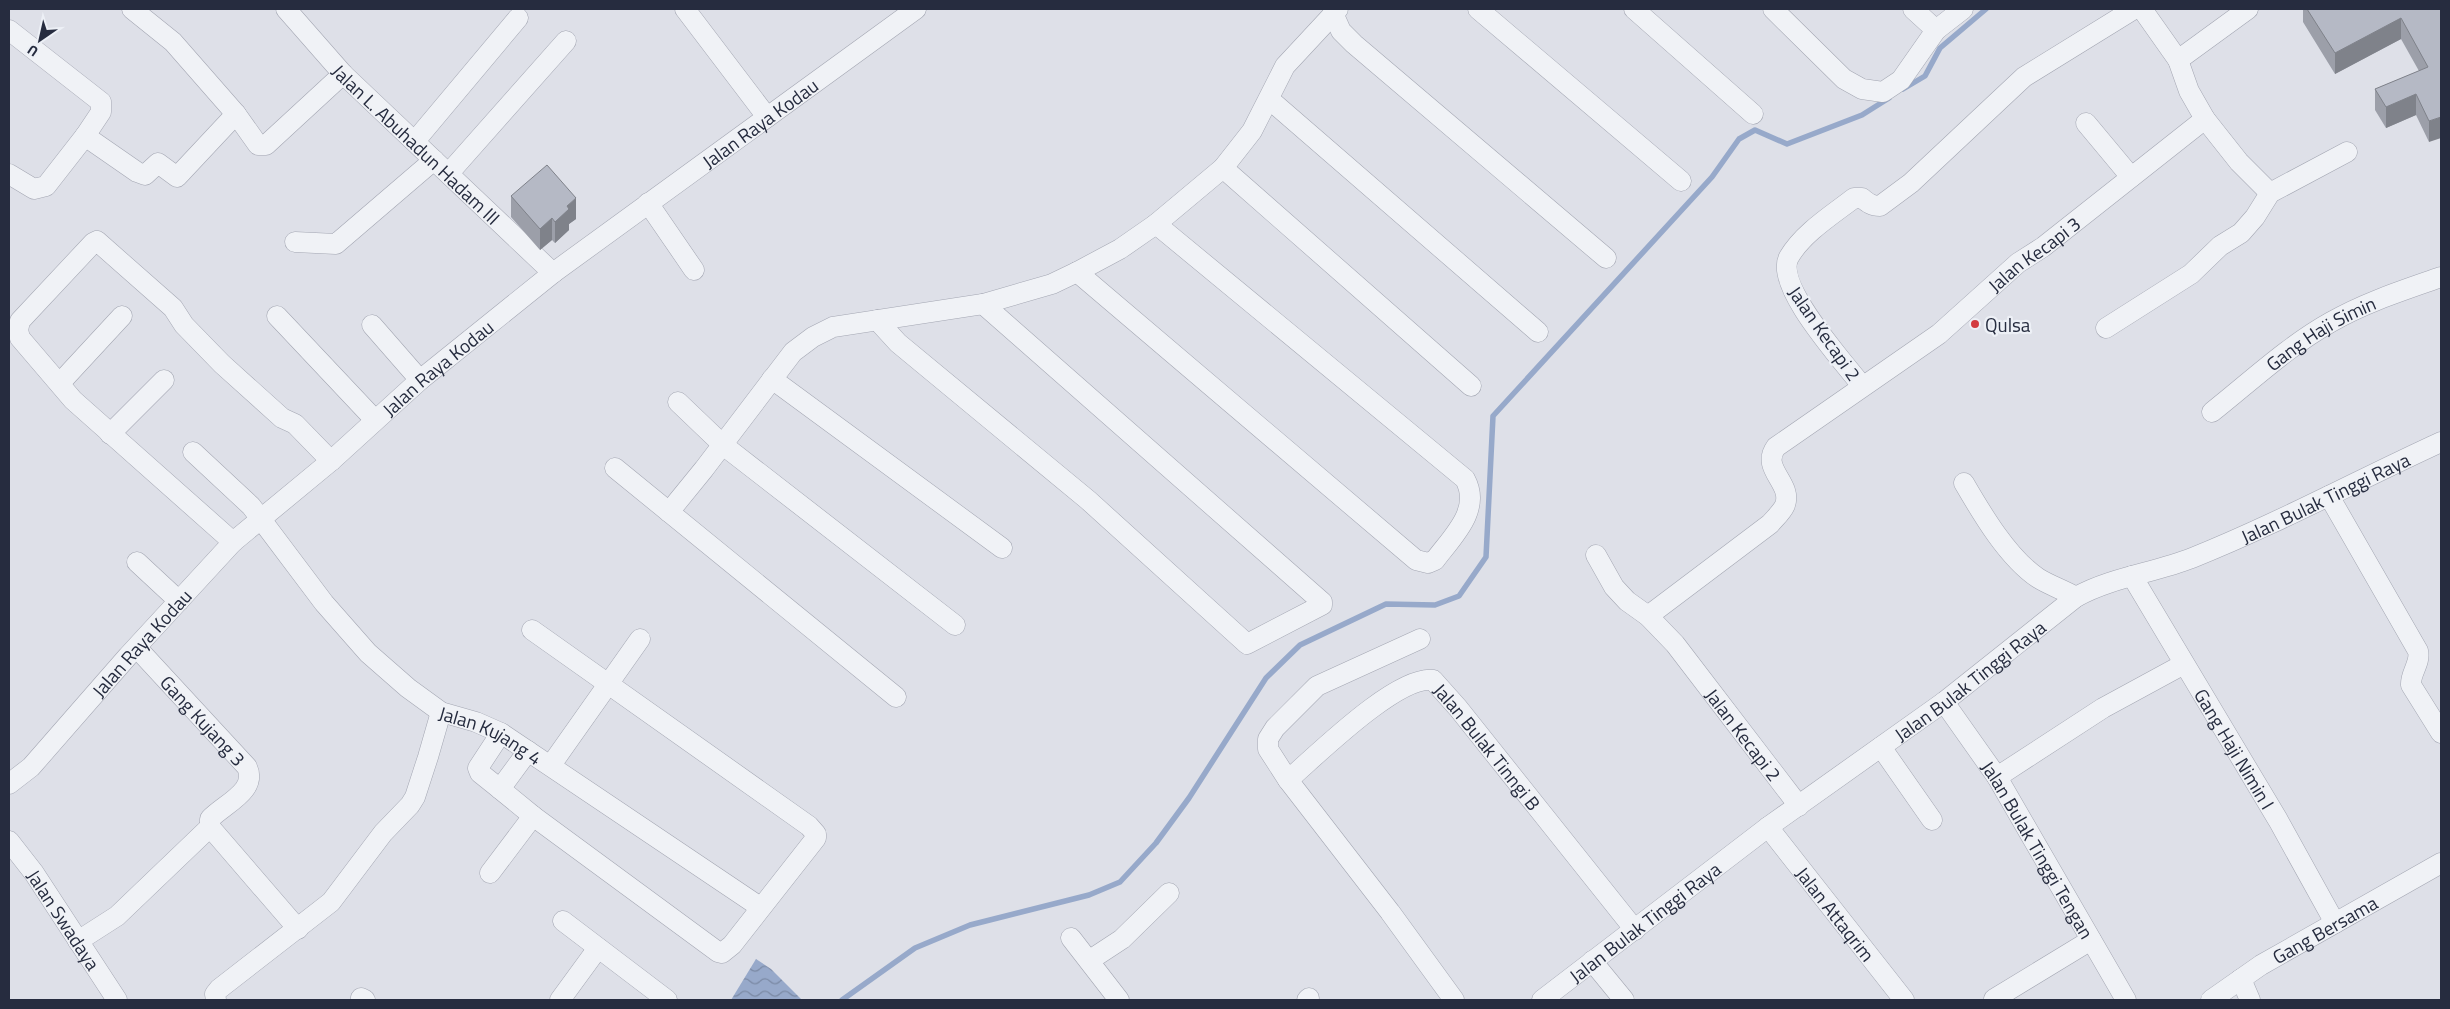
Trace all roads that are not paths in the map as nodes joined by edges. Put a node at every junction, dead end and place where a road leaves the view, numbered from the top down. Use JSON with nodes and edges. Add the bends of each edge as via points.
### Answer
{"nodes":[{"id":1,"x":132,"y":9,"type":"edge"},
{"id":2,"x":286,"y":9,"type":"edge"},
{"id":3,"x":685,"y":9,"type":"edge"},
{"id":4,"x":916,"y":9,"type":"edge"},
{"id":5,"x":1478,"y":9,"type":"edge"},
{"id":6,"x":1634,"y":9,"type":"edge"},
{"id":7,"x":1773,"y":9,"type":"edge"},
{"id":8,"x":1913,"y":9,"type":"edge"},
{"id":9,"x":1964,"y":9,"type":"edge"},
{"id":10,"x":2134,"y":9,"type":"edge"},
{"id":11,"x":2142,"y":9,"type":"edge"},
{"id":12,"x":2248,"y":9,"type":"edge"},
{"id":13,"x":1335,"y":11,"type":"edge"},
{"id":14,"x":895,"y":15,"type":"edge"},
{"id":15,"x":518,"y":18,"type":"dead end"},
{"id":16,"x":9,"y":30,"type":"edge"},
{"id":17,"x":1936,"y":30,"type":"junction"},
{"id":18,"x":566,"y":41,"type":"dead end"},
{"id":19,"x":2178,"y":60,"type":"junction"},
{"id":20,"x":343,"y":74,"type":"junction"},
{"id":21,"x":1269,"y":99,"type":"junction"},
{"id":22,"x":236,"y":114,"type":"junction"},
{"id":23,"x":1753,"y":114,"type":"dead end"},
{"id":24,"x":767,"y":117,"type":"junction"},
{"id":25,"x":2205,"y":119,"type":"junction"},
{"id":26,"x":2086,"y":123,"type":"dead end"},
{"id":27,"x":85,"y":136,"type":"junction"},
{"id":28,"x":415,"y":141,"type":"junction"},
{"id":29,"x":2347,"y":152,"type":"dead end"},
{"id":30,"x":434,"y":160,"type":"junction"},
{"id":31,"x":1223,"y":168,"type":"junction"},
{"id":32,"x":449,"y":173,"type":"junction"},
{"id":33,"x":2131,"y":177,"type":"junction"},
{"id":34,"x":1681,"y":181,"type":"dead end"},
{"id":35,"x":11,"y":182,"type":"edge"},
{"id":36,"x":2270,"y":193,"type":"junction"},
{"id":37,"x":648,"y":203,"type":"junction"},
{"id":38,"x":1156,"y":224,"type":"junction"},
{"id":39,"x":295,"y":242,"type":"dead end"},
{"id":40,"x":1606,"y":258,"type":"dead end"},
{"id":41,"x":694,"y":270,"type":"dead end"},
{"id":42,"x":1077,"y":272,"type":"junction"},
{"id":43,"x":553,"y":273,"type":"junction"},
{"id":44,"x":2441,"y":277,"type":"edge"},
{"id":45,"x":983,"y":304,"type":"junction"},
{"id":46,"x":122,"y":316,"type":"dead end"},
{"id":47,"x":277,"y":316,"type":"dead end"},
{"id":48,"x":877,"y":320,"type":"junction"},
{"id":49,"x":13,"y":322,"type":"edge"},
{"id":50,"x":372,"y":325,"type":"dead end"},
{"id":51,"x":2106,"y":328,"type":"dead end"},
{"id":52,"x":1538,"y":332,"type":"dead end"},
{"id":53,"x":772,"y":379,"type":"junction"},
{"id":54,"x":164,"y":380,"type":"dead end"},
{"id":55,"x":420,"y":380,"type":"junction"},
{"id":56,"x":60,"y":383,"type":"junction"},
{"id":57,"x":1471,"y":386,"type":"dead end"},
{"id":58,"x":1862,"y":386,"type":"junction"},
{"id":59,"x":678,"y":402,"type":"dead end"},
{"id":60,"x":2212,"y":412,"type":"dead end"},
{"id":61,"x":375,"y":420,"type":"junction"},
{"id":62,"x":110,"y":434,"type":"junction"},
{"id":63,"x":2441,"y":442,"type":"edge"},
{"id":64,"x":723,"y":445,"type":"junction"},
{"id":65,"x":193,"y":452,"type":"dead end"},
{"id":66,"x":331,"y":461,"type":"junction"},
{"id":67,"x":615,"y":468,"type":"dead end"},
{"id":68,"x":1964,"y":483,"type":"dead end"},
{"id":69,"x":2330,"y":496,"type":"junction"},
{"id":70,"x":669,"y":512,"type":"junction"},
{"id":71,"x":261,"y":518,"type":"junction"},
{"id":72,"x":233,"y":542,"type":"junction"},
{"id":73,"x":1002,"y":548,"type":"dead end"},
{"id":74,"x":1596,"y":555,"type":"dead end"},
{"id":75,"x":137,"y":562,"type":"dead end"},
{"id":76,"x":2132,"y":576,"type":"junction"},
{"id":77,"x":2076,"y":596,"type":"junction"},
{"id":78,"x":179,"y":601,"type":"junction"},
{"id":79,"x":1648,"y":616,"type":"junction"},
{"id":80,"x":954,"y":625,"type":"dead end"},
{"id":81,"x":532,"y":630,"type":"dead end"},
{"id":82,"x":640,"y":639,"type":"dead end"},
{"id":83,"x":1420,"y":639,"type":"dead end"},
{"id":84,"x":137,"y":648,"type":"junction"},
{"id":85,"x":2184,"y":664,"type":"junction"},
{"id":86,"x":608,"y":684,"type":"junction"},
{"id":87,"x":896,"y":697,"type":"dead end"},
{"id":88,"x":1944,"y":702,"type":"junction"},
{"id":89,"x":441,"y":712,"type":"junction"},
{"id":90,"x":501,"y":733,"type":"junction"},
{"id":91,"x":2441,"y":733,"type":"edge"},
{"id":92,"x":1881,"y":747,"type":"junction"},
{"id":93,"x":528,"y":751,"type":"junction"},
{"id":94,"x":551,"y":765,"type":"junction"},
{"id":95,"x":1996,"y":777,"type":"junction"},
{"id":96,"x":1288,"y":780,"type":"junction"},
{"id":97,"x":9,"y":784,"type":"edge"},
{"id":98,"x":500,"y":788,"type":"junction"},
{"id":99,"x":1798,"y":806,"type":"junction"},
{"id":100,"x":533,"y":816,"type":"junction"},
{"id":101,"x":1932,"y":820,"type":"dead end"},
{"id":102,"x":210,"y":827,"type":"junction"},
{"id":103,"x":1768,"y":827,"type":"junction"},
{"id":104,"x":9,"y":842,"type":"edge"},
{"id":105,"x":2441,"y":863,"type":"edge"},
{"id":106,"x":490,"y":873,"type":"dead end"},
{"id":107,"x":1169,"y":893,"type":"dead end"},
{"id":108,"x":760,"y":907,"type":"junction"},
{"id":109,"x":563,"y":921,"type":"dead end"},
{"id":110,"x":2335,"y":923,"type":"junction"},
{"id":111,"x":298,"y":930,"type":"junction"},
{"id":112,"x":1635,"y":930,"type":"junction"},
{"id":113,"x":1071,"y":938,"type":"dead end"},
{"id":114,"x":2091,"y":940,"type":"junction"},
{"id":115,"x":78,"y":941,"type":"junction"},
{"id":116,"x":598,"y":948,"type":"junction"},
{"id":117,"x":1090,"y":960,"type":"junction"},
{"id":118,"x":1592,"y":961,"type":"junction"},
{"id":119,"x":2241,"y":979,"type":"junction"},
{"id":120,"x":1994,"y":999,"type":"dead end"},
{"id":121,"x":117,"y":1000,"type":"edge"},
{"id":122,"x":216,"y":1000,"type":"edge"},
{"id":123,"x":560,"y":1000,"type":"edge"},
{"id":124,"x":667,"y":1000,"type":"edge"},
{"id":125,"x":1119,"y":1000,"type":"edge"},
{"id":126,"x":1454,"y":1000,"type":"edge"},
{"id":127,"x":1542,"y":1000,"type":"edge"},
{"id":128,"x":1624,"y":1000,"type":"edge"},
{"id":129,"x":1904,"y":1000,"type":"edge"},
{"id":130,"x":2126,"y":1000,"type":"edge"},
{"id":131,"x":2211,"y":1000,"type":"edge"},
{"id":132,"x":2250,"y":1000,"type":"edge"}],
"edges":[{"from":1,"to":22,"type":"street","via":[[173,42]]},
{"from":2,"to":20,"type":"street","name":"Jalan L. Abuhadun Hadam III"},
{"from":3,"to":24,"type":"street"},
{"from":4,"to":14,"type":"street","name":"Jalan Raya Kodau"},
{"from":5,"to":34,"type":"street"},
{"from":6,"to":23,"type":"street"},
{"from":7,"to":17,"type":"street","via":[[1844,79],[1862,89],[1883,92],[1901,80]]},
{"from":8,"to":17,"type":"street"},
{"from":9,"to":17,"type":"street"},
{"from":10,"to":58,"type":"street","name":"Jalan Kecapi 2","via":[[2024,77],[1887,202],[1880,206],[1870,205],[1862,198],[1854,198],[1801,241],[1788,258],[1785,270],[1788,282],[1802,308]]},
{"from":11,"to":19,"type":"street"},
{"from":12,"to":19,"type":"street"},
{"from":13,"to":21,"type":"street","via":[[1285,66]]},
{"from":13,"to":40,"type":"street","via":[[1341,31],[1354,44]]},
{"from":14,"to":24,"type":"street","name":"Jalan Raya Kodau"},
{"from":15,"to":28,"type":"street"},
{"from":16,"to":27,"type":"street","via":[[101,102],[100,112]]},
{"from":18,"to":32,"type":"street"},
{"from":19,"to":25,"type":"street"},
{"from":20,"to":22,"type":"street","via":[[266,145],[258,145]]},
{"from":20,"to":28,"type":"street","name":"Jalan L. Abuhadun Hadam III"},
{"from":21,"to":31,"type":"street","via":[[1252,131]]},
{"from":21,"to":52,"type":"street"},
{"from":22,"to":27,"type":"street","via":[[177,177],[158,163],[145,175],[137,172]]},
{"from":24,"to":37,"type":"street","name":"Jalan Raya Kodau"},
{"from":25,"to":33,"type":"street","name":"Jalan Kecapi 3"},
{"from":25,"to":36,"type":"street","via":[[2238,162]]},
{"from":26,"to":33,"type":"street"},
{"from":27,"to":35,"type":"street","via":[[46,186],[34,189]]},
{"from":28,"to":30,"type":"street","name":"Jalan L. Abuhadun Hadam III"},
{"from":29,"to":36,"type":"street"},
{"from":30,"to":32,"type":"street","name":"Jalan L. Abuhadun Hadam III"},
{"from":30,"to":39,"type":"street","via":[[336,244]]},
{"from":31,"to":38,"type":"street"},
{"from":31,"to":57,"type":"street"},
{"from":32,"to":43,"type":"street","name":"Jalan L. Abuhadun Hadam III"},
{"from":33,"to":58,"type":"street","name":"Jalan Kecapi 3","via":[[2018,263],[1939,334]]},
{"from":36,"to":51,"type":"street","via":[[2256,217],[2241,233],[2220,246],[2191,274]]},
{"from":37,"to":41,"type":"street"},
{"from":37,"to":43,"type":"street","name":"Jalan Raya Kodau"},
{"from":38,"to":42,"type":"street"},
{"from":38,"to":42,"type":"street","via":[[1465,479],[1471,501],[1466,519],[1435,560],[1428,563],[1416,560]]},
{"from":42,"to":45,"type":"street","via":[[1052,284]]},
{"from":43,"to":55,"type":"street","name":"Jalan Raya Kodau"},
{"from":44,"to":60,"type":"street","name":"Gang Haji Simin","via":[[2383,297],[2330,322]]},
{"from":45,"to":48,"type":"street"},
{"from":45,"to":48,"type":"street","via":[[1322,605],[1247,644],[1088,500],[898,342]]},
{"from":46,"to":56,"type":"street"},
{"from":47,"to":61,"type":"street"},
{"from":48,"to":53,"type":"street","via":[[833,327],[813,337],[793,352]]},
{"from":49,"to":56,"type":"street","via":[[20,338]]},
{"from":49,"to":66,"type":"street","via":[[33,307],[97,241],[161,296],[222,364],[282,418],[295,424]]},
{"from":50,"to":55,"type":"street"},
{"from":53,"to":64,"type":"street"},
{"from":53,"to":73,"type":"street"},
{"from":54,"to":62,"type":"street"},
{"from":55,"to":61,"type":"street","name":"Jalan Raya Kodau"},
{"from":56,"to":62,"type":"street","via":[[73,400]]},
{"from":58,"to":79,"type":"street","name":"Jalan Kecapi 2","via":[[1772,452],[1771,464],[1786,497],[1785,505],[1770,524]]},
{"from":59,"to":64,"type":"street"},
{"from":61,"to":66,"type":"street","name":"Jalan Raya Kodau"},
{"from":62,"to":72,"type":"street"},
{"from":63,"to":69,"type":"street","name":"Jalan Bulak Tinggi Raya"},
{"from":64,"to":70,"type":"street"},
{"from":64,"to":80,"type":"street"},
{"from":65,"to":71,"type":"street","name":"Jalan Kujang 4"},
{"from":66,"to":71,"type":"street","name":"Jalan Raya Kodau"},
{"from":67,"to":70,"type":"street"},
{"from":68,"to":77,"type":"street","via":[[1986,523],[2022,564],[2036,577]]},
{"from":69,"to":76,"type":"street","name":"Jalan Bulak Tinggi Raya","via":[[2191,558]]},
{"from":69,"to":91,"type":"street","via":[[2418,652],[2420,657],[2410,685]]},
{"from":70,"to":87,"type":"street"},
{"from":71,"to":72,"type":"street","name":"Jalan Raya Kodau"},
{"from":71,"to":89,"type":"street","name":"Jalan Kujang 4","via":[[324,603],[368,653]]},
{"from":72,"to":78,"type":"street","name":"Jalan Raya Kodau"},
{"from":74,"to":79,"type":"street","name":"Jalan Kecapi 2","via":[[1614,587]]},
{"from":75,"to":78,"type":"street"},
{"from":76,"to":77,"type":"street","name":"Jalan Bulak Tinggi Raya"},
{"from":76,"to":85,"type":"street","name":"Gang Haji Nimin I"},
{"from":77,"to":88,"type":"street","name":"Jalan Bulak Tinggi Raya"},
{"from":78,"to":84,"type":"street","name":"Jalan Raya Kodau"},
{"from":79,"to":99,"type":"street","name":"Jalan Kecapi 2","via":[[1675,644]]},
{"from":81,"to":86,"type":"street"},
{"from":82,"to":86,"type":"street"},
{"from":83,"to":96,"type":"street","via":[[1316,686],[1274,728],[1268,739],[1268,749]]},
{"from":84,"to":97,"type":"street","name":"Jalan Raya Kodau","via":[[31,767]]},
{"from":84,"to":102,"type":"street","name":"Gang Kujang 3","via":[[249,771],[243,791],[210,819]]},
{"from":85,"to":95,"type":"street","via":[[2104,708]]},
{"from":85,"to":110,"type":"street","name":"Gang Haji Nimin I","via":[[2278,820]]},
{"from":86,"to":94,"type":"street"},
{"from":86,"to":108,"type":"street","via":[[816,834]]},
{"from":88,"to":92,"type":"street","name":"Jalan Bulak Tinggi Raya"},
{"from":88,"to":95,"type":"street","name":"Jalan Bulak Tinggi Tengan"},
{"from":89,"to":90,"type":"street","name":"Jalan Kujang 4"},
{"from":89,"to":111,"type":"street","via":[[426,765],[410,805],[383,833],[331,902]]},
{"from":90,"to":93,"type":"street","name":"Jalan Kujang 4"},
{"from":90,"to":98,"type":"street","via":[[478,768]]},
{"from":92,"to":99,"type":"street","name":"Jalan Bulak Tinggi Raya"},
{"from":92,"to":101,"type":"street"},
{"from":93,"to":94,"type":"street","name":"Jalan Kujang 4"},
{"from":93,"to":98,"type":"street"},
{"from":94,"to":108,"type":"street","name":"Jalan Kujang 4"},
{"from":95,"to":114,"type":"street","name":"Jalan Bulak Tinggi Tengan"},
{"from":96,"to":112,"type":"street","name":"Jalan Bulak Tinngi B","via":[[1384,700],[1416,682],[1433,680]]},
{"from":96,"to":126,"type":"street"},
{"from":98,"to":100,"type":"street"},
{"from":99,"to":103,"type":"street","name":"Jalan Bulak Tinggi Raya"},
{"from":100,"to":106,"type":"street"},
{"from":100,"to":108,"type":"street","via":[[718,952],[727,950]]},
{"from":102,"to":111,"type":"street"},
{"from":102,"to":115,"type":"street","via":[[117,916]]},
{"from":103,"to":112,"type":"street","name":"Jalan Bulak Tinggi Raya"},
{"from":103,"to":129,"type":"street","name":"Jalan Attaqrim"},
{"from":104,"to":115,"type":"street","name":"Jalan Swadaya","via":[[34,873]]},
{"from":105,"to":110,"type":"street","name":"Gang Bersama"},
{"from":107,"to":117,"type":"street","via":[[1122,939]]},
{"from":109,"to":116,"type":"street"},
{"from":110,"to":119,"type":"street","name":"Gang Bersama"},
{"from":111,"to":122,"type":"street","via":[[219,989],[215,994]]},
{"from":112,"to":118,"type":"street","name":"Jalan Bulak Tinggi Raya"},
{"from":113,"to":117,"type":"street"},
{"from":114,"to":120,"type":"street"},
{"from":114,"to":130,"type":"street","name":"Jalan Bulak Tinggi Tengan"},
{"from":115,"to":121,"type":"street","name":"Jalan Swadaya"},
{"from":116,"to":123,"type":"street"},
{"from":116,"to":124,"type":"street"},
{"from":117,"to":125,"type":"street"},
{"from":118,"to":127,"type":"street","name":"Jalan Bulak Tinggi Raya"},
{"from":118,"to":128,"type":"street"},
{"from":119,"to":131,"type":"street","name":"Gang Bersama"},
{"from":119,"to":132,"type":"street"}]}
